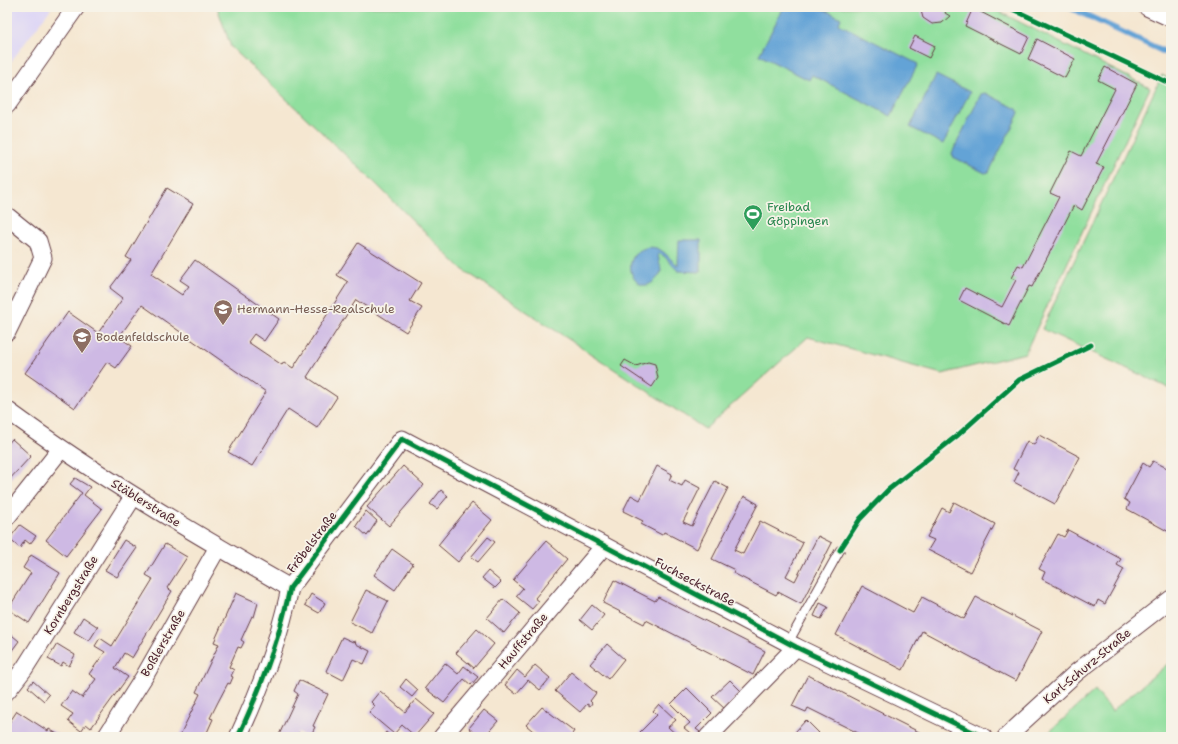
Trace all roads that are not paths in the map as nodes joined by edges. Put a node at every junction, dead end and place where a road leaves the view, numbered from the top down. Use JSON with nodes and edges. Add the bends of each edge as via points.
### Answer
{"nodes":[{"id":1,"x":76,"y":7,"type":"edge"},
{"id":2,"x":1147,"y":7,"type":"edge"},
{"id":3,"x":1171,"y":18,"type":"edge"},
{"id":4,"x":7,"y":105,"type":"edge"},
{"id":5,"x":7,"y":216,"type":"edge"},
{"id":6,"x":7,"y":332,"type":"edge"},
{"id":7,"x":7,"y":410,"type":"edge"},
{"id":8,"x":402,"y":439,"type":"joint"},
{"id":9,"x":61,"y":449,"type":"junction"},
{"id":10,"x":133,"y":497,"type":"junction"},
{"id":11,"x":7,"y":517,"type":"edge"},
{"id":12,"x":604,"y":546,"type":"junction"},
{"id":13,"x":218,"y":547,"type":"junction"},
{"id":14,"x":840,"y":550,"type":"dead end"},
{"id":15,"x":290,"y":588,"type":"junction"},
{"id":16,"x":1171,"y":599,"type":"edge"},
{"id":17,"x":792,"y":645,"type":"junction"},
{"id":18,"x":7,"y":691,"type":"edge"},
{"id":19,"x":106,"y":737,"type":"edge"},
{"id":20,"x":238,"y":737,"type":"edge"},
{"id":21,"x":442,"y":737,"type":"edge"},
{"id":22,"x":708,"y":737,"type":"edge"},
{"id":23,"x":983,"y":737,"type":"edge"},
{"id":24,"x":1006,"y":737,"type":"edge"}],
"edges":[{"from":1,"to":4,"type":"street"},
{"from":2,"to":3,"type":"street"},
{"from":5,"to":6,"type":"street","via":[[38,241],[43,258]]},
{"from":7,"to":9,"type":"street","name":"Stäblerstraße"},
{"from":8,"to":12,"type":"street","name":"Fuchseckstraße"},
{"from":8,"to":15,"type":"street","name":"Fröbelstraße"},
{"from":9,"to":10,"type":"street","name":"Stäblerstraße"},
{"from":9,"to":11,"type":"street"},
{"from":10,"to":13,"type":"street","name":"Stäblerstraße"},
{"from":10,"to":18,"type":"street","name":"Kornbergstraße"},
{"from":12,"to":17,"type":"street","name":"Fuchseckstraße"},
{"from":12,"to":21,"type":"street","name":"Hauffstraße"},
{"from":13,"to":15,"type":"street","name":"Stäblerstraße"},
{"from":13,"to":19,"type":"street","name":"Boßlerstraße","via":[[144,678]]},
{"from":14,"to":17,"type":"lane"},
{"from":15,"to":20,"type":"street","name":"Fröbelstraße","via":[[285,611],[252,707]]},
{"from":16,"to":24,"type":"street","name":"Karl-Schurz-Straße","via":[[1077,672]]},
{"from":17,"to":22,"type":"street"},
{"from":17,"to":23,"type":"street","name":"Fuchseckstraße"}]}
